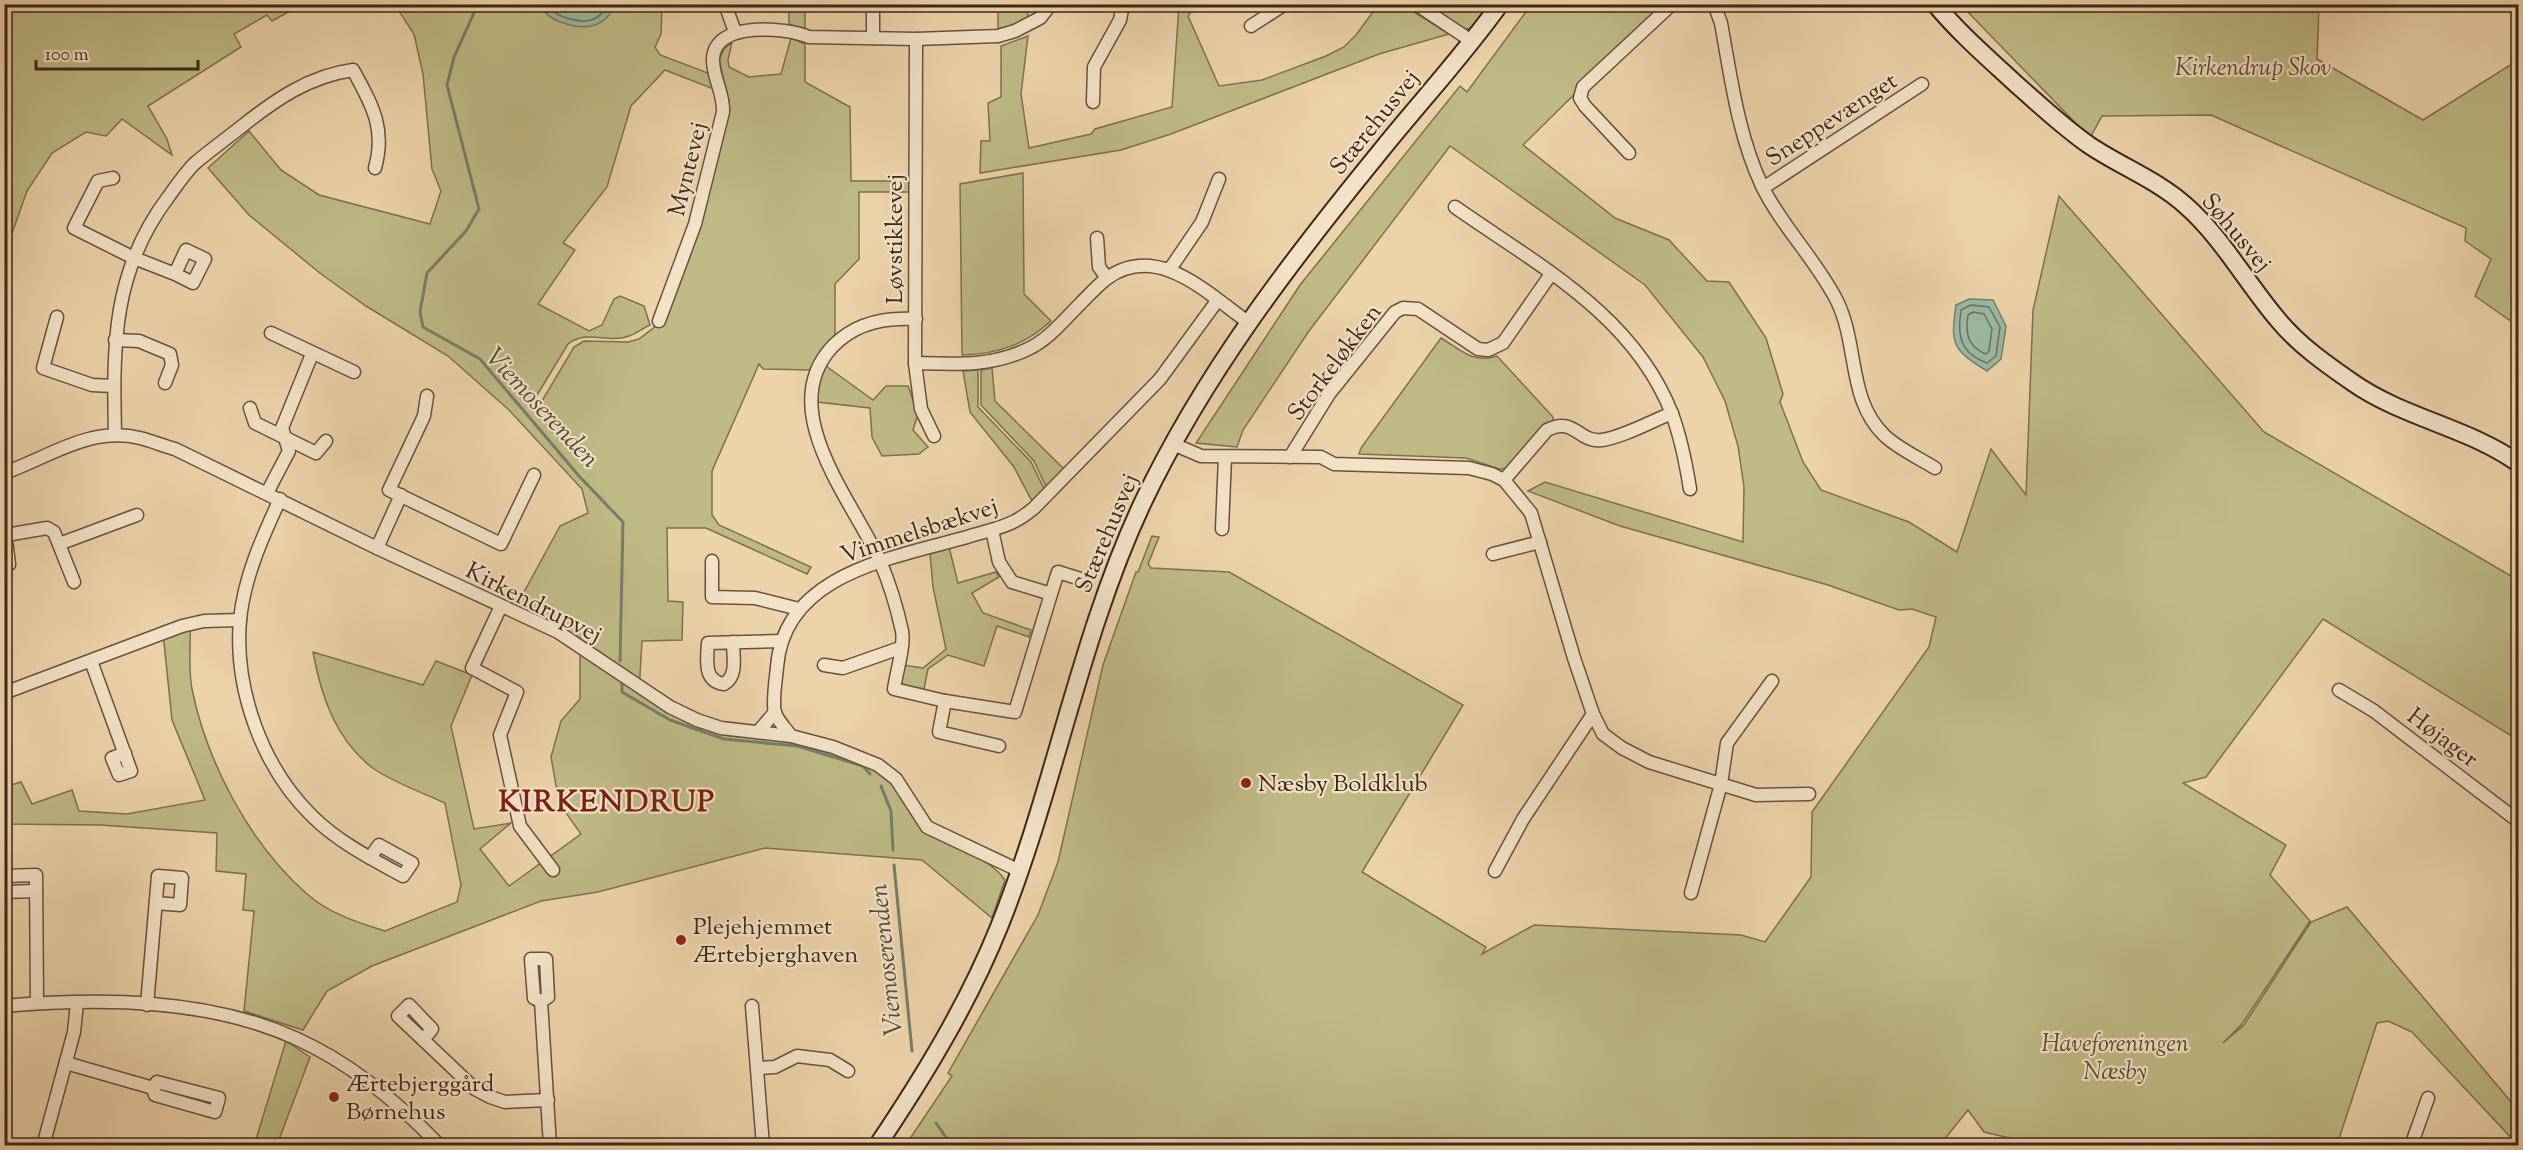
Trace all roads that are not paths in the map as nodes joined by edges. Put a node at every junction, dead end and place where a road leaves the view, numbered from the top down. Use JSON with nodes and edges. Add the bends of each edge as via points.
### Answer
{"nodes":[{"id":1,"x":725,"y":4,"type":"edge"},
{"id":2,"x":873,"y":4,"type":"edge"},
{"id":3,"x":1051,"y":4,"type":"edge"},
{"id":4,"x":1123,"y":4,"type":"edge"},
{"id":5,"x":1285,"y":4,"type":"edge"},
{"id":6,"x":1416,"y":4,"type":"edge"},
{"id":7,"x":1500,"y":4,"type":"edge"},
{"id":8,"x":1672,"y":4,"type":"edge"},
{"id":9,"x":1714,"y":4,"type":"edge"},
{"id":10,"x":1935,"y":4,"type":"edge"},
{"id":11,"x":1251,"y":26,"type":"dead end"},
{"id":12,"x":735,"y":33,"type":"junction"},
{"id":13,"x":873,"y":38,"type":"junction"},
{"id":14,"x":916,"y":39,"type":"junction"},
{"id":15,"x":1473,"y":42,"type":"junction"},
{"id":16,"x":1922,"y":84,"type":"dead end"},
{"id":17,"x":1093,"y":102,"type":"dead end"},
{"id":18,"x":1629,"y":153,"type":"dead end"},
{"id":19,"x":375,"y":168,"type":"dead end"},
{"id":20,"x":113,"y":178,"type":"dead end"},
{"id":21,"x":1219,"y":179,"type":"dead end"},
{"id":22,"x":1763,"y":188,"type":"junction"},
{"id":23,"x":1455,"y":207,"type":"dead end"},
{"id":24,"x":1097,"y":238,"type":"dead end"},
{"id":25,"x":134,"y":258,"type":"junction"},
{"id":26,"x":1170,"y":268,"type":"junction"},
{"id":27,"x":175,"y":274,"type":"dead end"},
{"id":28,"x":1551,"y":274,"type":"junction"},
{"id":29,"x":1107,"y":278,"type":"junction"},
{"id":30,"x":1217,"y":301,"type":"junction"},
{"id":31,"x":57,"y":317,"type":"dead end"},
{"id":32,"x":916,"y":319,"type":"junction"},
{"id":33,"x":659,"y":321,"type":"dead end"},
{"id":34,"x":1248,"y":322,"type":"junction"},
{"id":35,"x":271,"y":333,"type":"dead end"},
{"id":36,"x":115,"y":340,"type":"junction"},
{"id":37,"x":312,"y":354,"type":"junction"},
{"id":38,"x":915,"y":363,"type":"junction"},
{"id":39,"x":354,"y":372,"type":"dead end"},
{"id":40,"x":165,"y":383,"type":"dead end"},
{"id":41,"x":114,"y":386,"type":"junction"},
{"id":42,"x":427,"y":396,"type":"dead end"},
{"id":43,"x":250,"y":408,"type":"dead end"},
{"id":44,"x":1672,"y":413,"type":"junction"},
{"id":45,"x":115,"y":435,"type":"junction"},
{"id":46,"x":284,"y":436,"type":"junction"},
{"id":47,"x":933,"y":436,"type":"dead end"},
{"id":48,"x":326,"y":441,"type":"dead end"},
{"id":49,"x":1173,"y":444,"type":"junction"},
{"id":50,"x":1225,"y":457,"type":"junction"},
{"id":51,"x":1290,"y":457,"type":"junction"},
{"id":52,"x":2518,"y":463,"type":"edge"},
{"id":53,"x":1935,"y":468,"type":"dead end"},
{"id":54,"x":4,"y":473,"type":"edge"},
{"id":55,"x":534,"y":475,"type":"dead end"},
{"id":56,"x":1504,"y":480,"type":"junction"},
{"id":57,"x":1690,"y":489,"type":"dead end"},
{"id":58,"x":267,"y":494,"type":"junction"},
{"id":59,"x":401,"y":495,"type":"junction"},
{"id":60,"x":280,"y":499,"type":"junction"},
{"id":61,"x":137,"y":515,"type":"dead end"},
{"id":62,"x":1222,"y":529,"type":"dead end"},
{"id":63,"x":5,"y":530,"type":"edge"},
{"id":64,"x":992,"y":530,"type":"junction"},
{"id":65,"x":1540,"y":542,"type":"junction"},
{"id":66,"x":59,"y":544,"type":"junction"},
{"id":67,"x":377,"y":548,"type":"junction"},
{"id":68,"x":1493,"y":554,"type":"dead end"},
{"id":69,"x":712,"y":561,"type":"dead end"},
{"id":70,"x":880,"y":562,"type":"junction"},
{"id":71,"x":4,"y":566,"type":"edge"},
{"id":72,"x":1084,"y":580,"type":"dead end"},
{"id":73,"x":74,"y":582,"type":"dead end"},
{"id":74,"x":1051,"y":594,"type":"junction"},
{"id":75,"x":501,"y":606,"type":"junction"},
{"id":76,"x":799,"y":609,"type":"junction"},
{"id":77,"x":240,"y":620,"type":"junction"},
{"id":78,"x":781,"y":641,"type":"junction"},
{"id":79,"x":733,"y":642,"type":"dead end"},
{"id":80,"x":900,"y":648,"type":"junction"},
{"id":81,"x":91,"y":661,"type":"junction"},
{"id":82,"x":824,"y":665,"type":"dead end"},
{"id":83,"x":1772,"y":681,"type":"dead end"},
{"id":84,"x":2339,"y":690,"type":"dead end"},
{"id":85,"x":4,"y":693,"type":"edge"},
{"id":86,"x":945,"y":700,"type":"junction"},
{"id":87,"x":775,"y":712,"type":"junction"},
{"id":88,"x":1593,"y":714,"type":"junction"},
{"id":89,"x":758,"y":732,"type":"junction"},
{"id":90,"x":791,"y":736,"type":"junction"},
{"id":91,"x":999,"y":746,"type":"dead end"},
{"id":92,"x":125,"y":753,"type":"dead end"},
{"id":93,"x":1721,"y":784,"type":"junction"},
{"id":94,"x":1809,"y":794,"type":"dead end"},
{"id":95,"x":2518,"y":821,"type":"edge"},
{"id":96,"x":370,"y":858,"type":"dead end"},
{"id":97,"x":553,"y":870,"type":"dead end"},
{"id":98,"x":1020,"y":871,"type":"junction"},
{"id":99,"x":1495,"y":872,"type":"dead end"},
{"id":100,"x":4,"y":876,"type":"edge"},
{"id":101,"x":36,"y":891,"type":"junction"},
{"id":102,"x":4,"y":892,"type":"edge"},
{"id":103,"x":1691,"y":892,"type":"dead end"},
{"id":104,"x":156,"y":903,"type":"dead end"},
{"id":105,"x":542,"y":1001,"type":"dead end"},
{"id":106,"x":78,"y":1003,"type":"junction"},
{"id":107,"x":37,"y":1004,"type":"junction"},
{"id":108,"x":147,"y":1005,"type":"junction"},
{"id":109,"x":4,"y":1006,"type":"edge"},
{"id":110,"x":752,"y":1006,"type":"dead end"},
{"id":111,"x":423,"y":1040,"type":"dead end"},
{"id":112,"x":66,"y":1063,"type":"junction"},
{"id":113,"x":758,"y":1068,"type":"junction"},
{"id":114,"x":848,"y":1071,"type":"dead end"},
{"id":115,"x":153,"y":1088,"type":"junction"},
{"id":116,"x":2428,"y":1098,"type":"dead end"},
{"id":117,"x":548,"y":1100,"type":"junction"},
{"id":118,"x":43,"y":1146,"type":"edge"},
{"id":119,"x":440,"y":1146,"type":"edge"},
{"id":120,"x":550,"y":1146,"type":"edge"},
{"id":121,"x":763,"y":1146,"type":"edge"},
{"id":122,"x":878,"y":1146,"type":"edge"},
{"id":123,"x":2411,"y":1146,"type":"edge"}],
"edges":[{"from":1,"to":12,"type":"street"},
{"from":2,"to":13,"type":"street"},
{"from":3,"to":14,"type":"street","via":[[1040,18],[998,36]]},
{"from":4,"to":17,"type":"street","via":[[1120,20],[1094,67]]},
{"from":5,"to":11,"type":"street"},
{"from":6,"to":15,"type":"street"},
{"from":7,"to":15,"type":"street","name":"Stærehusvej"},
{"from":8,"to":18,"type":"street","via":[[1583,87],[1580,98],[1585,106]]},
{"from":9,"to":22,"type":"street","via":[[1744,141]]},
{"from":10,"to":52,"type":"street","name":"Søhusvej","via":[[1966,38],[2058,122],[2186,205],[2278,321],[2315,355],[2389,405],[2482,442]]},
{"from":12,"to":13,"type":"street","via":[[793,31],[809,37]]},
{"from":12,"to":33,"type":"street","name":"Myntevej","via":[[721,40],[715,49],[714,73],[723,112],[695,224]]},
{"from":13,"to":14,"type":"street"},
{"from":14,"to":32,"type":"street","name":"Løvstikkevej"},
{"from":15,"to":34,"type":"street","name":"Stærehusvej","via":[[1377,155]]},
{"from":16,"to":22,"type":"street","name":"Sneppevænget"},
{"from":19,"to":25,"type":"street","via":[[380,132],[369,100],[353,70],[335,72],[278,98],[193,165],[161,206]]},
{"from":20,"to":25,"type":"street","via":[[98,181],[74,228]]},
{"from":21,"to":26,"type":"street","via":[[1202,222]]},
{"from":22,"to":53,"type":"street","via":[[1836,300],[1848,328],[1858,390],[1866,413],[1887,438]]},
{"from":23,"to":28,"type":"street"},
{"from":24,"to":29,"type":"street","via":[[1099,267]]},
{"from":25,"to":27,"type":"street"},
{"from":25,"to":36,"type":"street","via":[[123,288]]},
{"from":26,"to":29,"type":"street","via":[[1133,267]]},
{"from":26,"to":30,"type":"street"},
{"from":28,"to":44,"type":"street","via":[[1611,321],[1631,344]]},
{"from":28,"to":51,"type":"street","name":"Storkeløkken","via":[[1503,343],[1488,350],[1478,349],[1418,309],[1395,312],[1329,394]]},
{"from":29,"to":38,"type":"street","via":[[1048,336],[1020,353],[979,364]]},
{"from":30,"to":34,"type":"street"},
{"from":30,"to":64,"type":"street","name":"Vimmelsbækvej","via":[[1160,379],[1041,501],[1014,522]]},
{"from":31,"to":41,"type":"street","via":[[43,368],[92,385]]},
{"from":32,"to":38,"type":"street","name":"Løvstikkevej"},
{"from":32,"to":70,"type":"street","via":[[880,320],[859,326],[825,354],[815,374],[812,419],[818,442]]},
{"from":34,"to":49,"type":"street","name":"Stærehusvej"},
{"from":35,"to":37,"type":"street"},
{"from":36,"to":40,"type":"street","via":[[139,341],[170,354],[172,365]]},
{"from":36,"to":41,"type":"street"},
{"from":37,"to":39,"type":"street"},
{"from":37,"to":46,"type":"street","via":[[282,428]]},
{"from":38,"to":47,"type":"street","name":"Løvstikkevej","via":[[921,409]]},
{"from":41,"to":45,"type":"street"},
{"from":42,"to":59,"type":"street","via":[[424,416],[389,490]]},
{"from":43,"to":46,"type":"street","via":[[255,423]]},
{"from":44,"to":56,"type":"street","via":[[1601,440],[1586,437],[1572,426],[1554,427],[1547,430]]},
{"from":44,"to":57,"type":"street"},
{"from":45,"to":54,"type":"street","name":"Kirkendrupvej","via":[[72,443]]},
{"from":45,"to":58,"type":"street","name":"Kirkendrupvej","via":[[176,449]]},
{"from":46,"to":48,"type":"street","via":[[316,453]]},
{"from":46,"to":58,"type":"street","via":[[289,451]]},
{"from":49,"to":50,"type":"street","name":"Storkeløkken","via":[[1201,456]]},
{"from":49,"to":98,"type":"street","name":"Stærehusvej","via":[[1110,580]]},
{"from":50,"to":51,"type":"street","name":"Storkeløkken"},
{"from":50,"to":62,"type":"street"},
{"from":51,"to":56,"type":"street","name":"Storkeløkken","via":[[1321,458],[1334,464],[1469,468]]},
{"from":55,"to":59,"type":"street","via":[[501,544]]},
{"from":56,"to":65,"type":"street","name":"Storkeløkken","via":[[1532,513]]},
{"from":58,"to":60,"type":"street","name":"Kirkendrupvej"},
{"from":59,"to":67,"type":"street"},
{"from":60,"to":67,"type":"street","name":"Kirkendrupvej"},
{"from":60,"to":77,"type":"street","via":[[257,550]]},
{"from":61,"to":66,"type":"street"},
{"from":63,"to":66,"type":"street","via":[[48,528]]},
{"from":63,"to":71,"type":"street","via":[[9,564]]},
{"from":64,"to":70,"type":"street","name":"Vimmelsbækvej"},
{"from":64,"to":74,"type":"street","via":[[999,562],[1012,582]]},
{"from":65,"to":68,"type":"street"},
{"from":65,"to":88,"type":"street","name":"Storkeløkken"},
{"from":66,"to":73,"type":"street"},
{"from":67,"to":75,"type":"street","name":"Kirkendrupvej"},
{"from":69,"to":76,"type":"street","via":[[712,597],[755,598]]},
{"from":70,"to":76,"type":"street","name":"Vimmelsbækvej","via":[[821,588]]},
{"from":70,"to":80,"type":"street","via":[[903,633]]},
{"from":72,"to":74,"type":"street","via":[[1058,572]]},
{"from":74,"to":86,"type":"street","via":[[1015,712]]},
{"from":75,"to":89,"type":"street","name":"Kirkendrupvej","via":[[558,633],[670,707],[721,728]]},
{"from":75,"to":97,"type":"street","via":[[472,668],[517,692],[500,735],[520,826]]},
{"from":76,"to":78,"type":"street","name":"Vimmelsbækvej"},
{"from":77,"to":81,"type":"street","via":[[182,626]]},
{"from":77,"to":96,"type":"street","via":[[239,653],[245,690],[252,719],[271,760],[312,816]]},
{"from":78,"to":79,"type":"street"},
{"from":78,"to":87,"type":"street","name":"Vimmelsbækvej"},
{"from":80,"to":82,"type":"street","via":[[843,668]]},
{"from":80,"to":86,"type":"street","via":[[894,689]]},
{"from":81,"to":85,"type":"street"},
{"from":81,"to":92,"type":"street"},
{"from":83,"to":93,"type":"street","via":[[1727,743]]},
{"from":84,"to":95,"type":"street","name":"Højager","via":[[2374,711]]},
{"from":86,"to":91,"type":"street","via":[[939,732]]},
{"from":87,"to":89,"type":"street"},
{"from":87,"to":90,"type":"street"},
{"from":88,"to":93,"type":"street","name":"Storkeløkken","via":[[1603,734],[1622,748],[1648,762]]},
{"from":88,"to":99,"type":"street","via":[[1523,819]]},
{"from":89,"to":90,"type":"street","name":"Kirkendrupvej"},
{"from":90,"to":98,"type":"street","name":"Kirkendrupvej","via":[[833,747],[884,768],[896,779],[927,827]]},
{"from":93,"to":94,"type":"street","name":"Storkeløkken","via":[[1756,795]]},
{"from":93,"to":103,"type":"street"},
{"from":98,"to":122,"type":"street","name":"Stærehusvej","via":[[959,1013]]},
{"from":100,"to":101,"type":"street","via":[[36,875]]},
{"from":101,"to":102,"type":"street"},
{"from":101,"to":107,"type":"street"},
{"from":104,"to":108,"type":"street"},
{"from":105,"to":117,"type":"street"},
{"from":106,"to":107,"type":"street"},
{"from":106,"to":108,"type":"street"},
{"from":106,"to":112,"type":"street"},
{"from":107,"to":109,"type":"street"},
{"from":108,"to":119,"type":"street","via":[[223,1016],[296,1038],[363,1077],[406,1110]]},
{"from":110,"to":113,"type":"street"},
{"from":111,"to":117,"type":"street","via":[[475,1089],[490,1097],[512,1102]]},
{"from":112,"to":115,"type":"street"},
{"from":112,"to":118,"type":"street"},
{"from":113,"to":114,"type":"street","via":[[776,1067],[797,1056],[830,1060]]},
{"from":113,"to":121,"type":"street"},
{"from":115,"to":115,"type":"street","via":[[155,1095],[216,1112],[219,1098],[157,1082]]},
{"from":116,"to":123,"type":"street"},
{"from":117,"to":120,"type":"street"}]}
